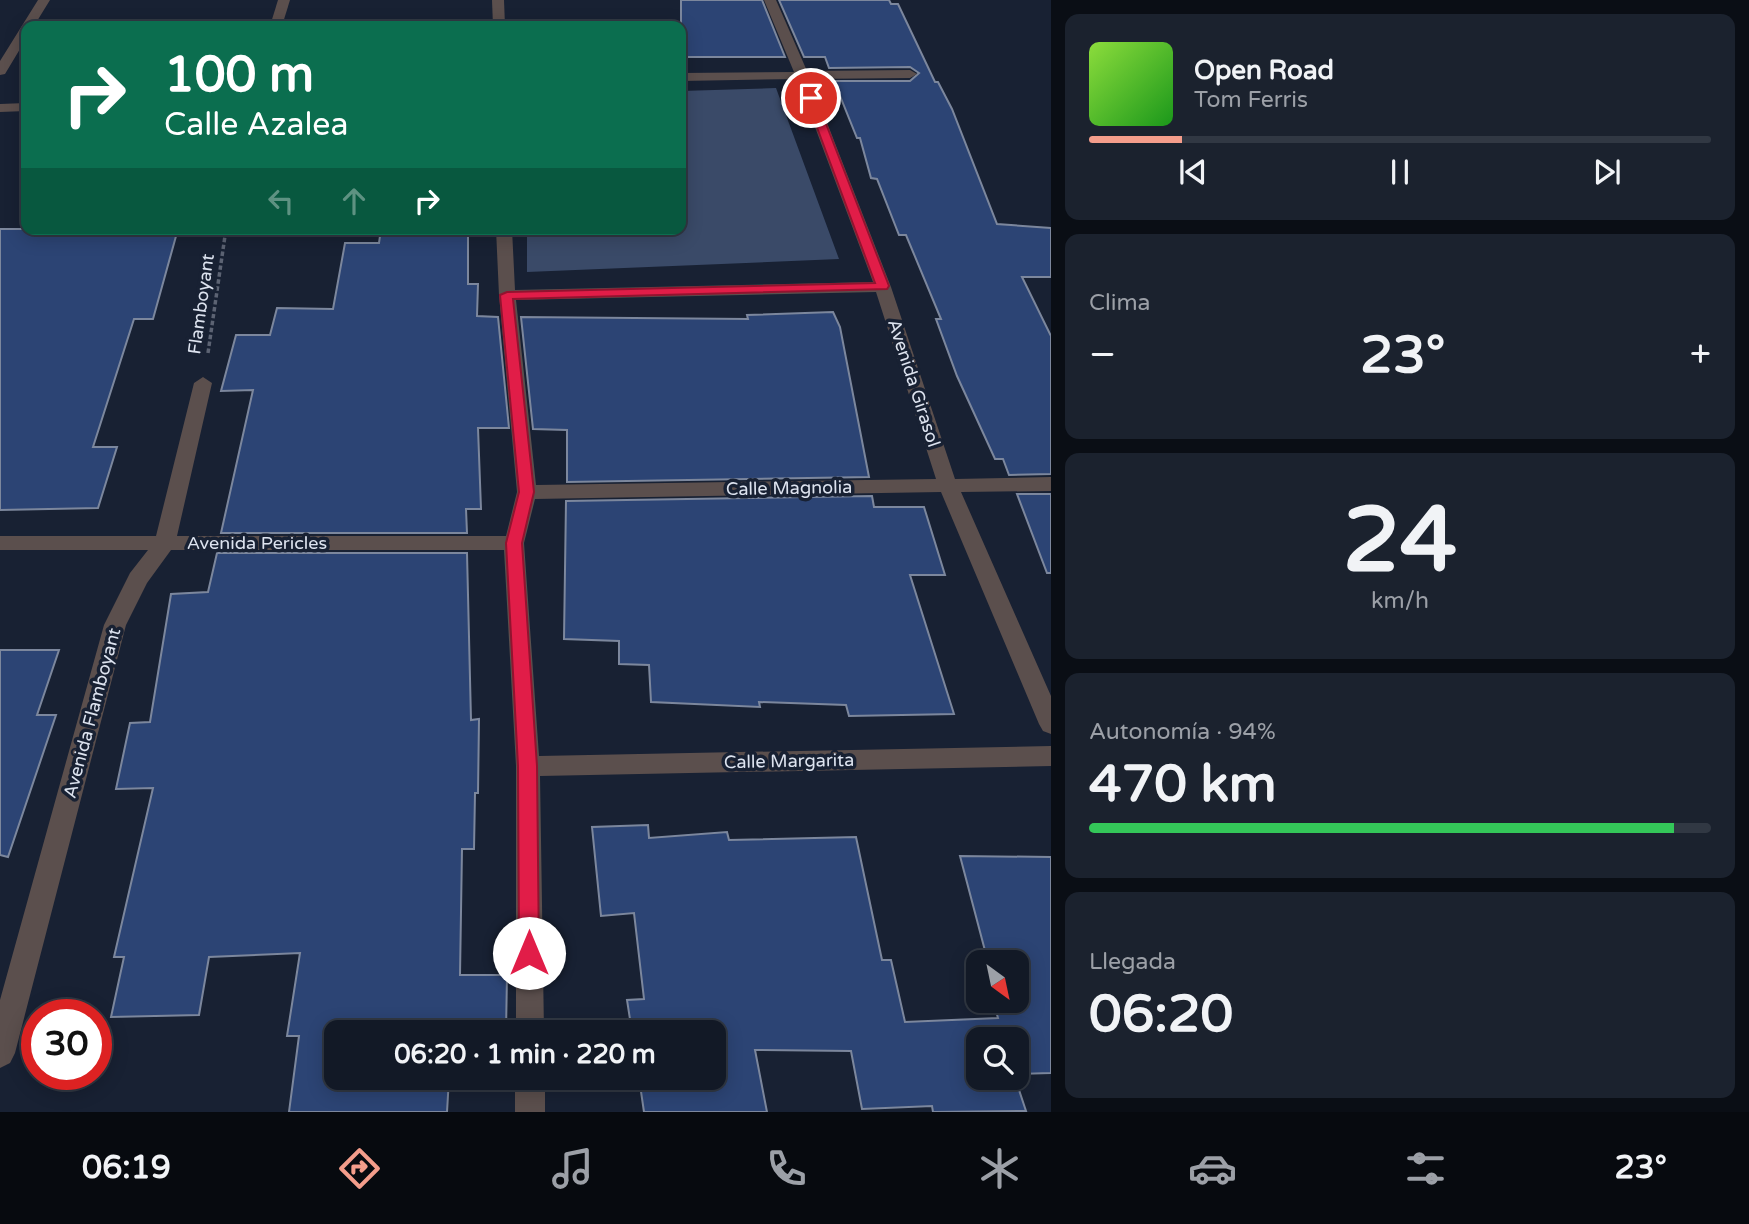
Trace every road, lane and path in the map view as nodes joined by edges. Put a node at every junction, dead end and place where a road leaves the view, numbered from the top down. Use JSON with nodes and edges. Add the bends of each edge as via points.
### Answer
{"nodes":[{"id":1,"x":44,"y":0,"type":"edge"},
{"id":2,"x":284,"y":0,"type":"edge"},
{"id":3,"x":498,"y":0,"type":"edge"},
{"id":4,"x":770,"y":0,"type":"edge"},
{"id":5,"x":31,"y":21,"type":"edge"},
{"id":6,"x":278,"y":21,"type":"edge"},
{"id":7,"x":499,"y":21,"type":"edge"},
{"id":8,"x":21,"y":38,"type":"edge"},
{"id":9,"x":0,"y":71,"type":"edge"},
{"id":10,"x":910,"y":74,"type":"dead end"},
{"id":11,"x":802,"y":75,"type":"junction"},
{"id":12,"x":686,"y":77,"type":"edge"},
{"id":13,"x":0,"y":107,"type":"edge"},
{"id":14,"x":21,"y":107,"type":"edge"},
{"id":15,"x":225,"y":235,"type":"edge"},
{"id":16,"x":504,"y":235,"type":"edge"},
{"id":17,"x":883,"y":286,"type":"junction"},
{"id":18,"x":507,"y":295,"type":"junction"},
{"id":19,"x":203,"y":383,"type":"joint"},
{"id":20,"x":1051,"y":484,"type":"edge"},
{"id":21,"x":948,"y":486,"type":"junction"},
{"id":22,"x":527,"y":492,"type":"junction"},
{"id":23,"x":0,"y":543,"type":"edge"},
{"id":24,"x":165,"y":543,"type":"junction"},
{"id":25,"x":514,"y":543,"type":"junction"},
{"id":26,"x":1051,"y":724,"type":"edge"},
{"id":27,"x":1051,"y":756,"type":"edge"},
{"id":28,"x":527,"y":766,"type":"junction"},
{"id":29,"x":530,"y":1020,"type":"edge"},
{"id":30,"x":0,"y":1053,"type":"edge"},
{"id":31,"x":530,"y":1090,"type":"edge"},
{"id":32,"x":530,"y":1112,"type":"edge"}],
"edges":[{"from":1,"to":5,"type":"street"},
{"from":2,"to":6,"type":"street"},
{"from":3,"to":7,"type":"street"},
{"from":4,"to":11,"type":"street","name":"Avenida Girasol"},
{"from":8,"to":9,"type":"street"},
{"from":10,"to":11,"type":"street"},
{"from":11,"to":12,"type":"street"},
{"from":11,"to":17,"type":"street","name":"Avenida Girasol"},
{"from":13,"to":14,"type":"street"},
{"from":15,"to":19,"type":"path","name":"Flamboyant"},
{"from":16,"to":18,"type":"street"},
{"from":17,"to":18,"type":"street"},
{"from":17,"to":21,"type":"street","name":"Avenida Girasol"},
{"from":18,"to":22,"type":"street"},
{"from":19,"to":24,"type":"street","name":"Avenida Flamboyant"},
{"from":20,"to":21,"type":"street","name":"Calle Magnolia"},
{"from":21,"to":22,"type":"street","name":"Calle Magnolia"},
{"from":21,"to":26,"type":"street","name":"Avenida Girasol"},
{"from":22,"to":25,"type":"street"},
{"from":23,"to":24,"type":"street","name":"Avenida Pericles"},
{"from":24,"to":25,"type":"street","name":"Avenida Pericles"},
{"from":24,"to":30,"type":"street","name":"Avenida Flamboyant","via":[[138,579],[115,625]]},
{"from":25,"to":28,"type":"street"},
{"from":27,"to":28,"type":"street","name":"Calle Margarita"},
{"from":28,"to":29,"type":"street"},
{"from":31,"to":32,"type":"street"}]}
